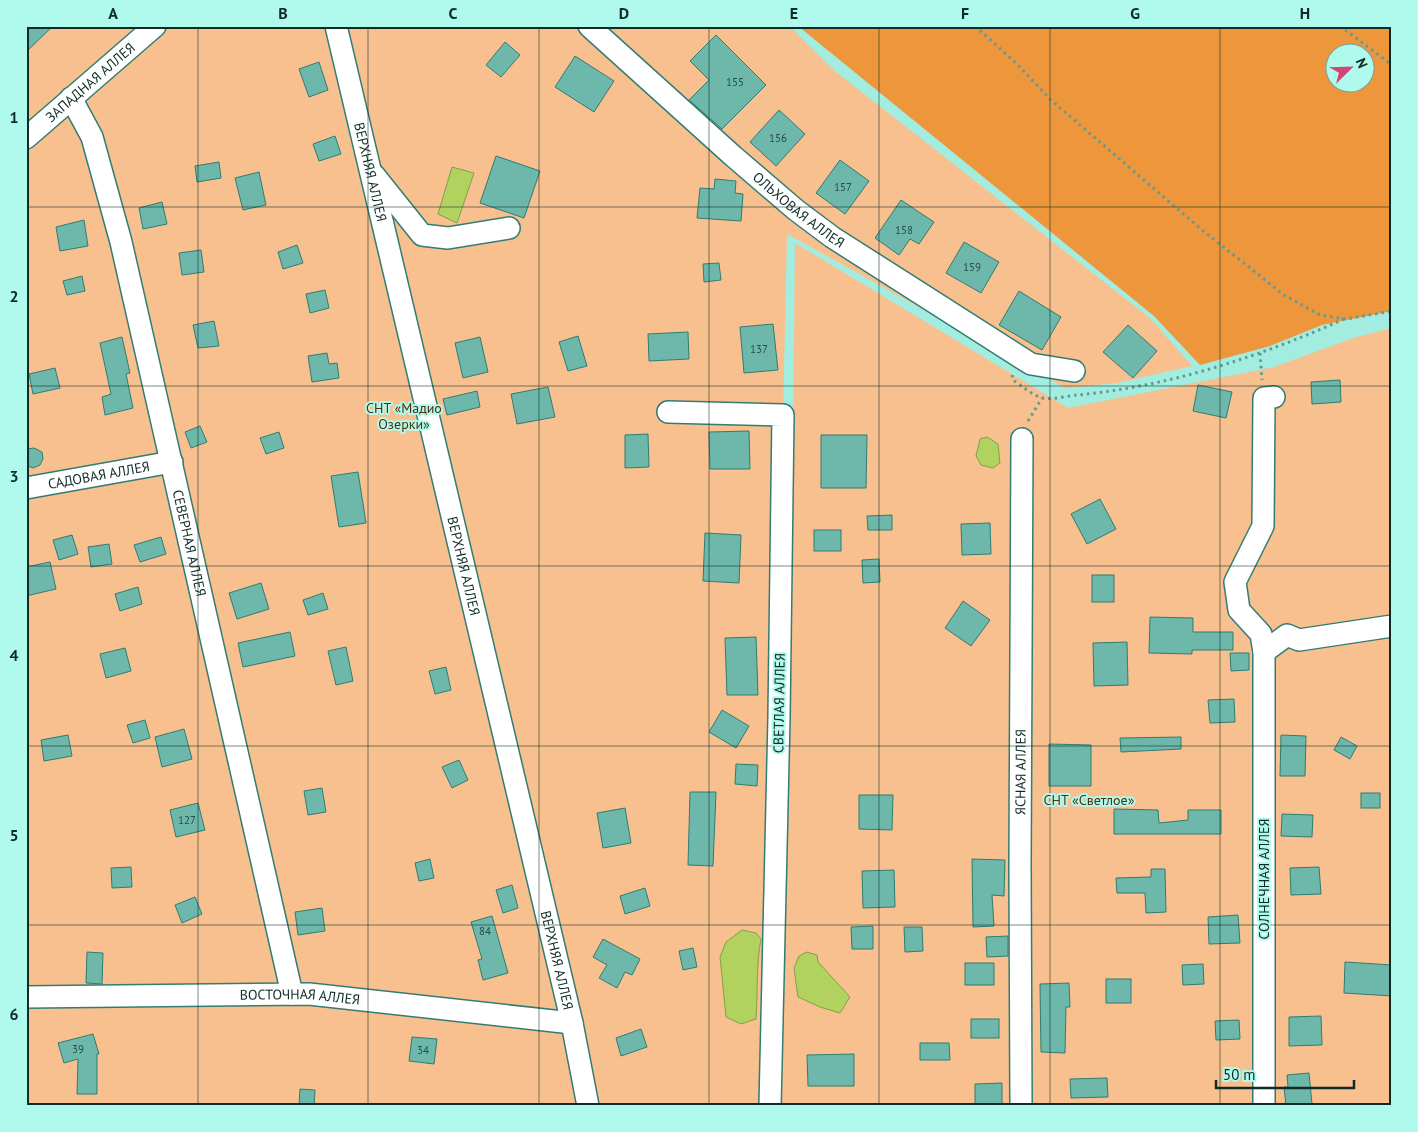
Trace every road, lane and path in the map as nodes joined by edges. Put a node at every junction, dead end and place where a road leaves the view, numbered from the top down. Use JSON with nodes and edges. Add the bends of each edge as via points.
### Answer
{"nodes":[{"id":1,"x":155,"y":26,"type":"edge"},
{"id":2,"x":336,"y":26,"type":"edge"},
{"id":3,"x":589,"y":26,"type":"edge"},
{"id":4,"x":975,"y":26,"type":"edge"},
{"id":5,"x":1340,"y":26,"type":"edge"},
{"id":6,"x":1392,"y":65,"type":"edge"},
{"id":7,"x":72,"y":98,"type":"junction"},
{"id":8,"x":26,"y":138,"type":"edge"},
{"id":9,"x":370,"y":169,"type":"junction"},
{"id":10,"x":509,"y":228,"type":"dead end"},
{"id":11,"x":1392,"y":311,"type":"edge"},
{"id":12,"x":1346,"y":318,"type":"junction"},
{"id":13,"x":1260,"y":353,"type":"junction"},
{"id":14,"x":1074,"y":371,"type":"dead end"},
{"id":15,"x":1013,"y":380,"type":"dead end"},
{"id":16,"x":1269,"y":397,"type":"joint"},
{"id":17,"x":1042,"y":398,"type":"junction"},
{"id":18,"x":668,"y":412,"type":"dead end"},
{"id":19,"x":1022,"y":439,"type":"joint"},
{"id":20,"x":172,"y":462,"type":"junction"},
{"id":21,"x":26,"y":488,"type":"edge"},
{"id":22,"x":1392,"y":626,"type":"edge"},
{"id":23,"x":1264,"y":652,"type":"junction"},
{"id":24,"x":292,"y":994,"type":"junction"},
{"id":25,"x":26,"y":997,"type":"edge"},
{"id":26,"x":572,"y":1023,"type":"junction"},
{"id":27,"x":588,"y":1106,"type":"edge"},
{"id":28,"x":770,"y":1106,"type":"edge"},
{"id":29,"x":1021,"y":1106,"type":"edge"},
{"id":30,"x":1264,"y":1106,"type":"edge"}],
"edges":[{"from":1,"to":7,"type":"street","name":"ЗАПАДНАЯ АЛЛЕЯ"},
{"from":2,"to":9,"type":"street","name":"ВЕРХНЯЯ АЛЛЕЯ"},
{"from":3,"to":14,"type":"street","name":"ОЛЬХОВАЯ АЛЛЕЯ","via":[[796,210],[832,236],[1031,364]]},
{"from":4,"to":12,"type":"path","via":[[1051,100],[1202,230],[1284,295],[1320,315]]},
{"from":5,"to":6,"type":"path"},
{"from":7,"to":8,"type":"street","name":"ЗАПАДНАЯ АЛЛЕЯ"},
{"from":7,"to":20,"type":"street","name":"СЕВЕРНАЯ АЛЛЕЯ","via":[[92,137],[121,242]]},
{"from":9,"to":10,"type":"street","via":[[422,235],[448,238]]},
{"from":9,"to":26,"type":"street","name":"ВЕРХНЯЯ АЛЛЕЯ"},
{"from":11,"to":12,"type":"path"},
{"from":12,"to":13,"type":"path","via":[[1290,344]]},
{"from":13,"to":16,"type":"path"},
{"from":13,"to":17,"type":"path","via":[[1162,381],[1096,393]]},
{"from":15,"to":17,"type":"path"},
{"from":16,"to":23,"type":"street","name":"СОЛНЕЧНАЯ АЛЛЕЯ","via":[[1263,526],[1235,582],[1239,610],[1261,634]]},
{"from":17,"to":19,"type":"path","via":[[1024,428]]},
{"from":18,"to":28,"type":"street","name":"СВЕТЛАЯ АЛЛЕЯ","via":[[783,414]]},
{"from":19,"to":29,"type":"street","name":"ЯСНАЯ АЛЛЕЯ"},
{"from":20,"to":21,"type":"street","name":"САДОВАЯ АЛЛЕЯ"},
{"from":20,"to":24,"type":"street","name":"СЕВЕРНАЯ АЛЛЕЯ"},
{"from":22,"to":23,"type":"street","via":[[1299,640],[1287,634]]},
{"from":23,"to":30,"type":"street","name":"СОЛНЕЧНАЯ АЛЛЕЯ"},
{"from":24,"to":25,"type":"street","name":"ВОСТОЧНАЯ АЛЛЕЯ"},
{"from":24,"to":26,"type":"street","name":"ВОСТОЧНАЯ АЛЛЕЯ"},
{"from":26,"to":27,"type":"street","name":"ВЕРХНЯЯ АЛЛЕЯ"}]}
